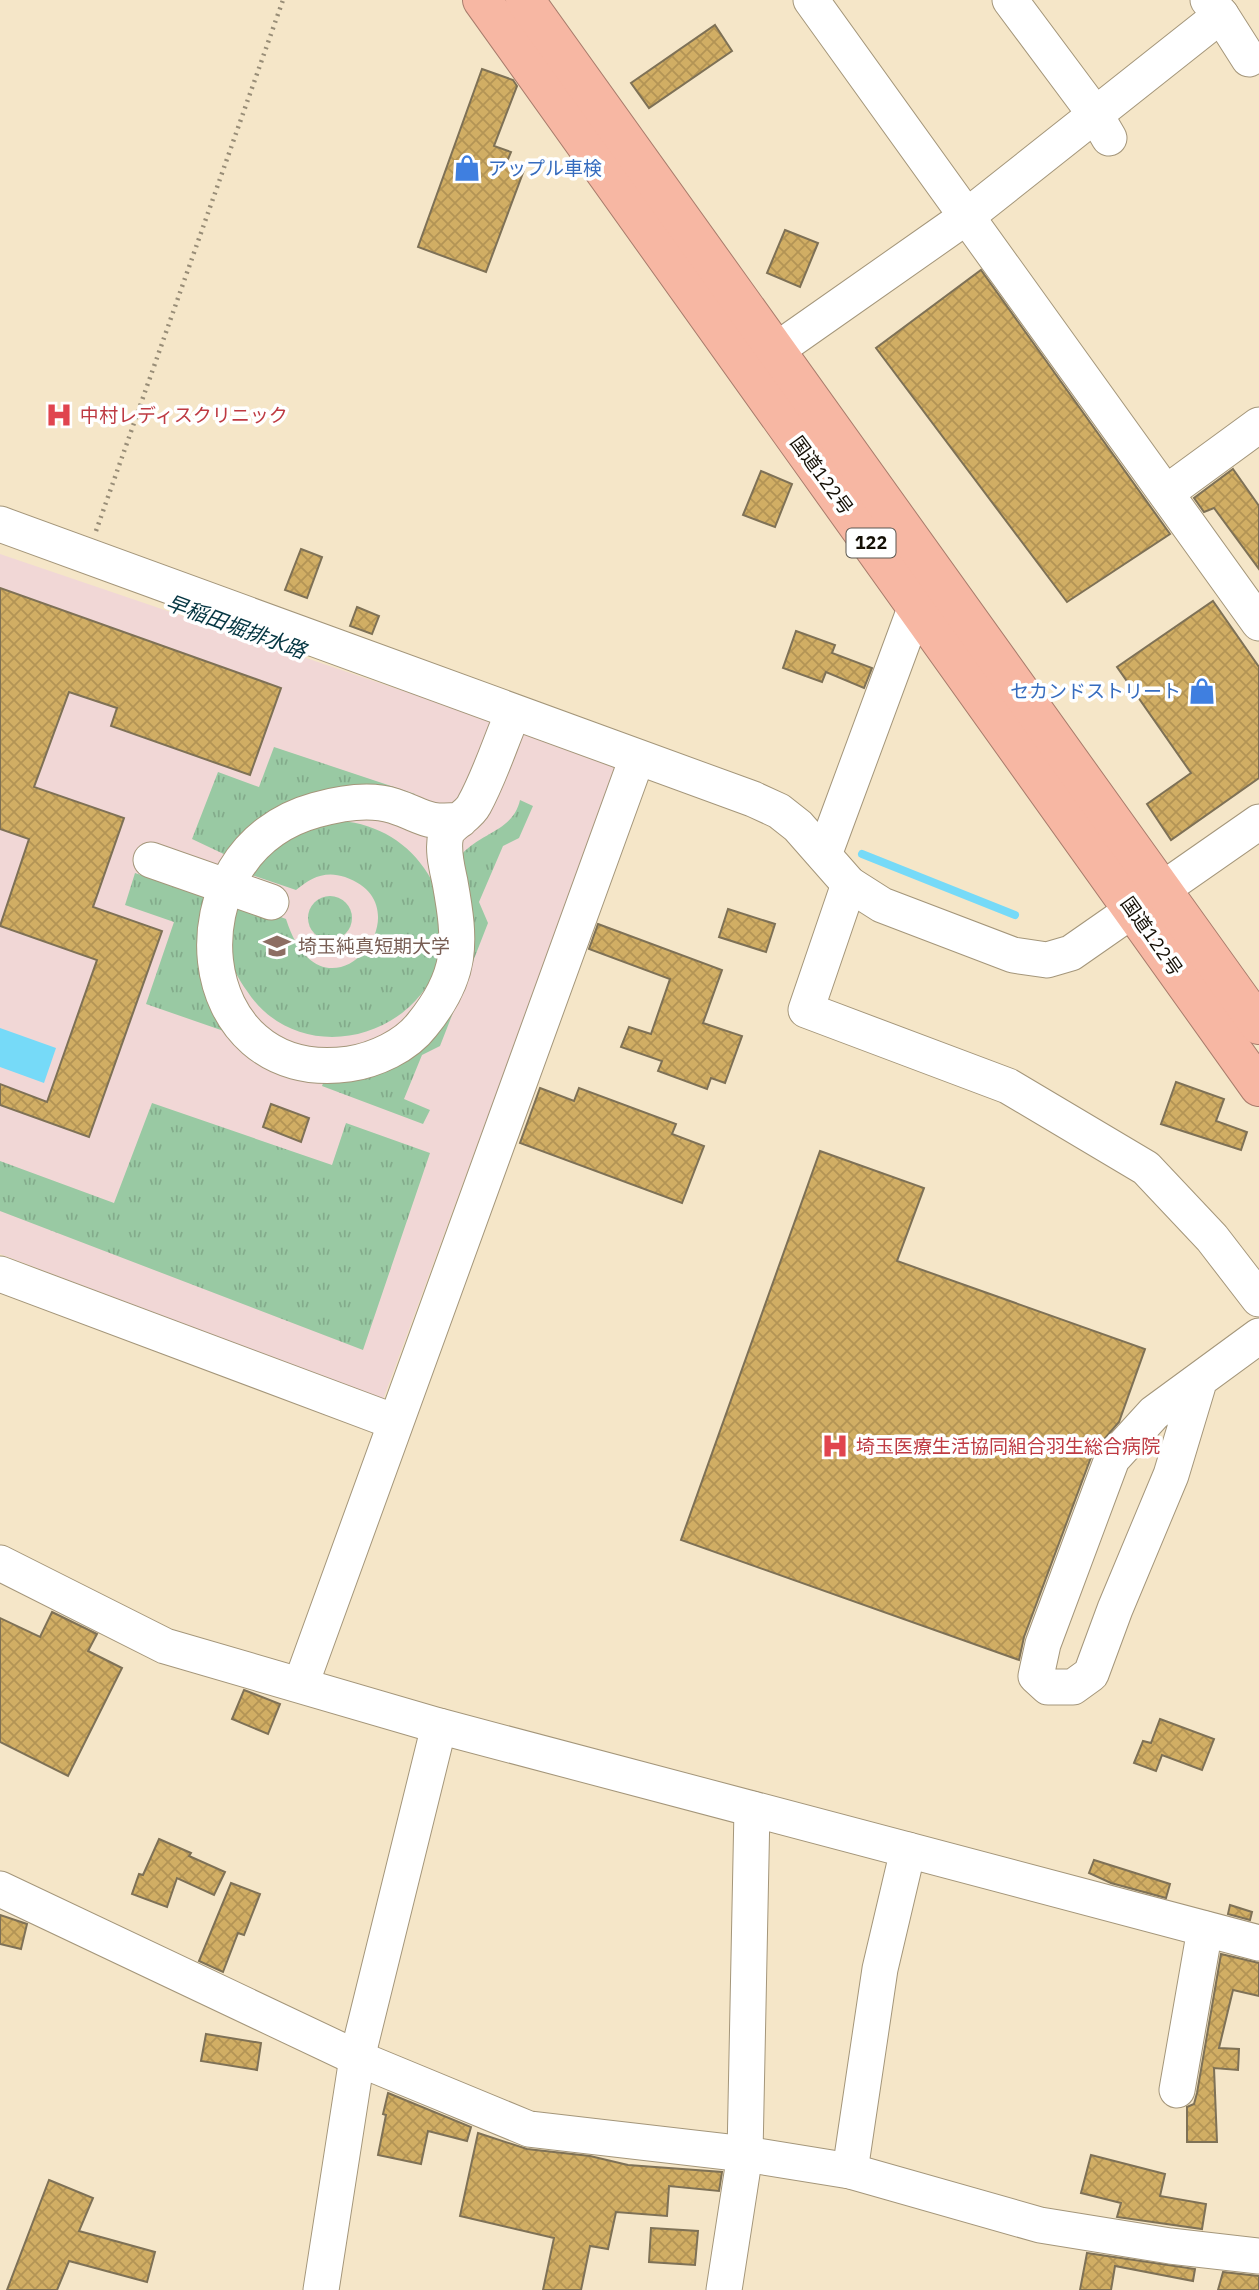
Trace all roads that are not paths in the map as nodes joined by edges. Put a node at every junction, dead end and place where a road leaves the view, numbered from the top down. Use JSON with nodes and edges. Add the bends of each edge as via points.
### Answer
{"nodes":[{"id":1,"x":482,"y":0,"type":"edge"},
{"id":2,"x":525,"y":0,"type":"edge"},
{"id":3,"x":1010,"y":0,"type":"edge"},
{"id":4,"x":812,"y":1,"type":"edge"},
{"id":5,"x":1214,"y":7,"type":"edge"},
{"id":6,"x":1250,"y":59,"type":"dead end"},
{"id":7,"x":1102,"y":126,"type":"junction"},
{"id":8,"x":966,"y":217,"type":"junction"},
{"id":9,"x":775,"y":351,"type":"junction"},
{"id":10,"x":1259,"y":425,"type":"edge"},
{"id":11,"x":1166,"y":493,"type":"junction"},
{"id":12,"x":0,"y":524,"type":"edge"},
{"id":13,"x":916,"y":606,"type":"junction"},
{"id":14,"x":1259,"y":623,"type":"edge"},
{"id":15,"x":513,"y":713,"type":"junction"},
{"id":16,"x":637,"y":758,"type":"junction"},
{"id":17,"x":460,"y":820,"type":"junction"},
{"id":18,"x":1259,"y":822,"type":"edge"},
{"id":19,"x":824,"y":855,"type":"junction"},
{"id":20,"x":151,"y":860,"type":"dead end"},
{"id":21,"x":849,"y":884,"type":"junction"},
{"id":22,"x":226,"y":885,"type":"junction"},
{"id":23,"x":1148,"y":900,"type":"junction"},
{"id":24,"x":271,"y":902,"type":"dead end"},
{"id":25,"x":1259,"y":1025,"type":"edge"},
{"id":26,"x":1259,"y":1087,"type":"edge"},
{"id":27,"x":0,"y":1273,"type":"edge"},
{"id":28,"x":1259,"y":1299,"type":"edge"},
{"id":29,"x":1259,"y":1336,"type":"edge"},
{"id":30,"x":1199,"y":1382,"type":"junction"},
{"id":31,"x":395,"y":1422,"type":"junction"},
{"id":32,"x":0,"y":1563,"type":"edge"},
{"id":33,"x":302,"y":1684,"type":"junction"},
{"id":34,"x":439,"y":1726,"type":"junction"},
{"id":35,"x":752,"y":1809,"type":"junction"},
{"id":36,"x":908,"y":1850,"type":"junction"},
{"id":37,"x":0,"y":1889,"type":"edge"},
{"id":38,"x":1205,"y":1929,"type":"junction"},
{"id":39,"x":1259,"y":1943,"type":"edge"},
{"id":40,"x":357,"y":2058,"type":"junction"},
{"id":41,"x":1177,"y":2090,"type":"dead end"},
{"id":42,"x":745,"y":2154,"type":"junction"},
{"id":43,"x":850,"y":2171,"type":"junction"},
{"id":44,"x":1259,"y":2256,"type":"edge"},
{"id":45,"x":321,"y":2290,"type":"edge"},
{"id":46,"x":724,"y":2290,"type":"edge"}],
"edges":[{"from":1,"to":13,"type":"highway","name":"国道122号","number":"122"},
{"from":2,"to":9,"type":"highway","name":"国道122号","number":"122"},
{"from":3,"to":7,"type":"street"},
{"from":4,"to":8,"type":"street"},
{"from":5,"to":6,"type":"street"},
{"from":5,"to":7,"type":"street"},
{"from":7,"to":8,"type":"street"},
{"from":8,"to":9,"type":"street"},
{"from":8,"to":11,"type":"street"},
{"from":9,"to":23,"type":"highway","name":"国道122号","number":"122"},
{"from":10,"to":11,"type":"street"},
{"from":11,"to":14,"type":"street"},
{"from":12,"to":15,"type":"street"},
{"from":13,"to":19,"type":"street"},
{"from":13,"to":23,"type":"highway","name":"国道122号","number":"122"},
{"from":15,"to":16,"type":"street"},
{"from":15,"to":17,"type":"street","via":[[473,808]]},
{"from":16,"to":19,"type":"street","via":[[779,811]]},
{"from":16,"to":31,"type":"street"},
{"from":17,"to":22,"type":"street","via":[[437,823],[393,806],[367,802],[315,810],[268,833],[249,849]]},
{"from":17,"to":22,"type":"street","via":[[447,831],[444,842],[456,924],[457,957],[450,981],[420,1028],[391,1050],[362,1062],[298,1064],[271,1051],[236,1020],[215,964],[215,932]]},
{"from":18,"to":23,"type":"street"},
{"from":19,"to":21,"type":"street"},
{"from":20,"to":22,"type":"street"},
{"from":21,"to":23,"type":"street","via":[[898,912],[1013,955],[1047,960],[1071,953]]},
{"from":21,"to":28,"type":"street","via":[[806,1010],[1009,1086],[1146,1168],[1212,1238]]},
{"from":22,"to":24,"type":"street"},
{"from":23,"to":25,"type":"highway","name":"国道122号","number":"122"},
{"from":23,"to":26,"type":"highway","name":"国道122号","number":"122"},
{"from":27,"to":31,"type":"street"},
{"from":29,"to":30,"type":"street"},
{"from":30,"to":30,"type":"street","via":[[1171,1475],[1091,1674],[1073,1687],[1048,1687],[1036,1676],[1043,1644],[1112,1459],[1154,1413]]},
{"from":31,"to":33,"type":"street"},
{"from":32,"to":33,"type":"street","via":[[165,1646]]},
{"from":33,"to":34,"type":"street"},
{"from":34,"to":35,"type":"street"},
{"from":34,"to":40,"type":"street"},
{"from":35,"to":36,"type":"street"},
{"from":35,"to":42,"type":"street"},
{"from":36,"to":38,"type":"street"},
{"from":36,"to":43,"type":"street","via":[[880,1969]]},
{"from":37,"to":40,"type":"street"},
{"from":38,"to":39,"type":"street"},
{"from":38,"to":41,"type":"street"},
{"from":40,"to":42,"type":"street","via":[[530,2129]]},
{"from":40,"to":45,"type":"street"},
{"from":42,"to":43,"type":"street"},
{"from":42,"to":46,"type":"street"},
{"from":43,"to":44,"type":"street","via":[[1040,2225]]}]}
